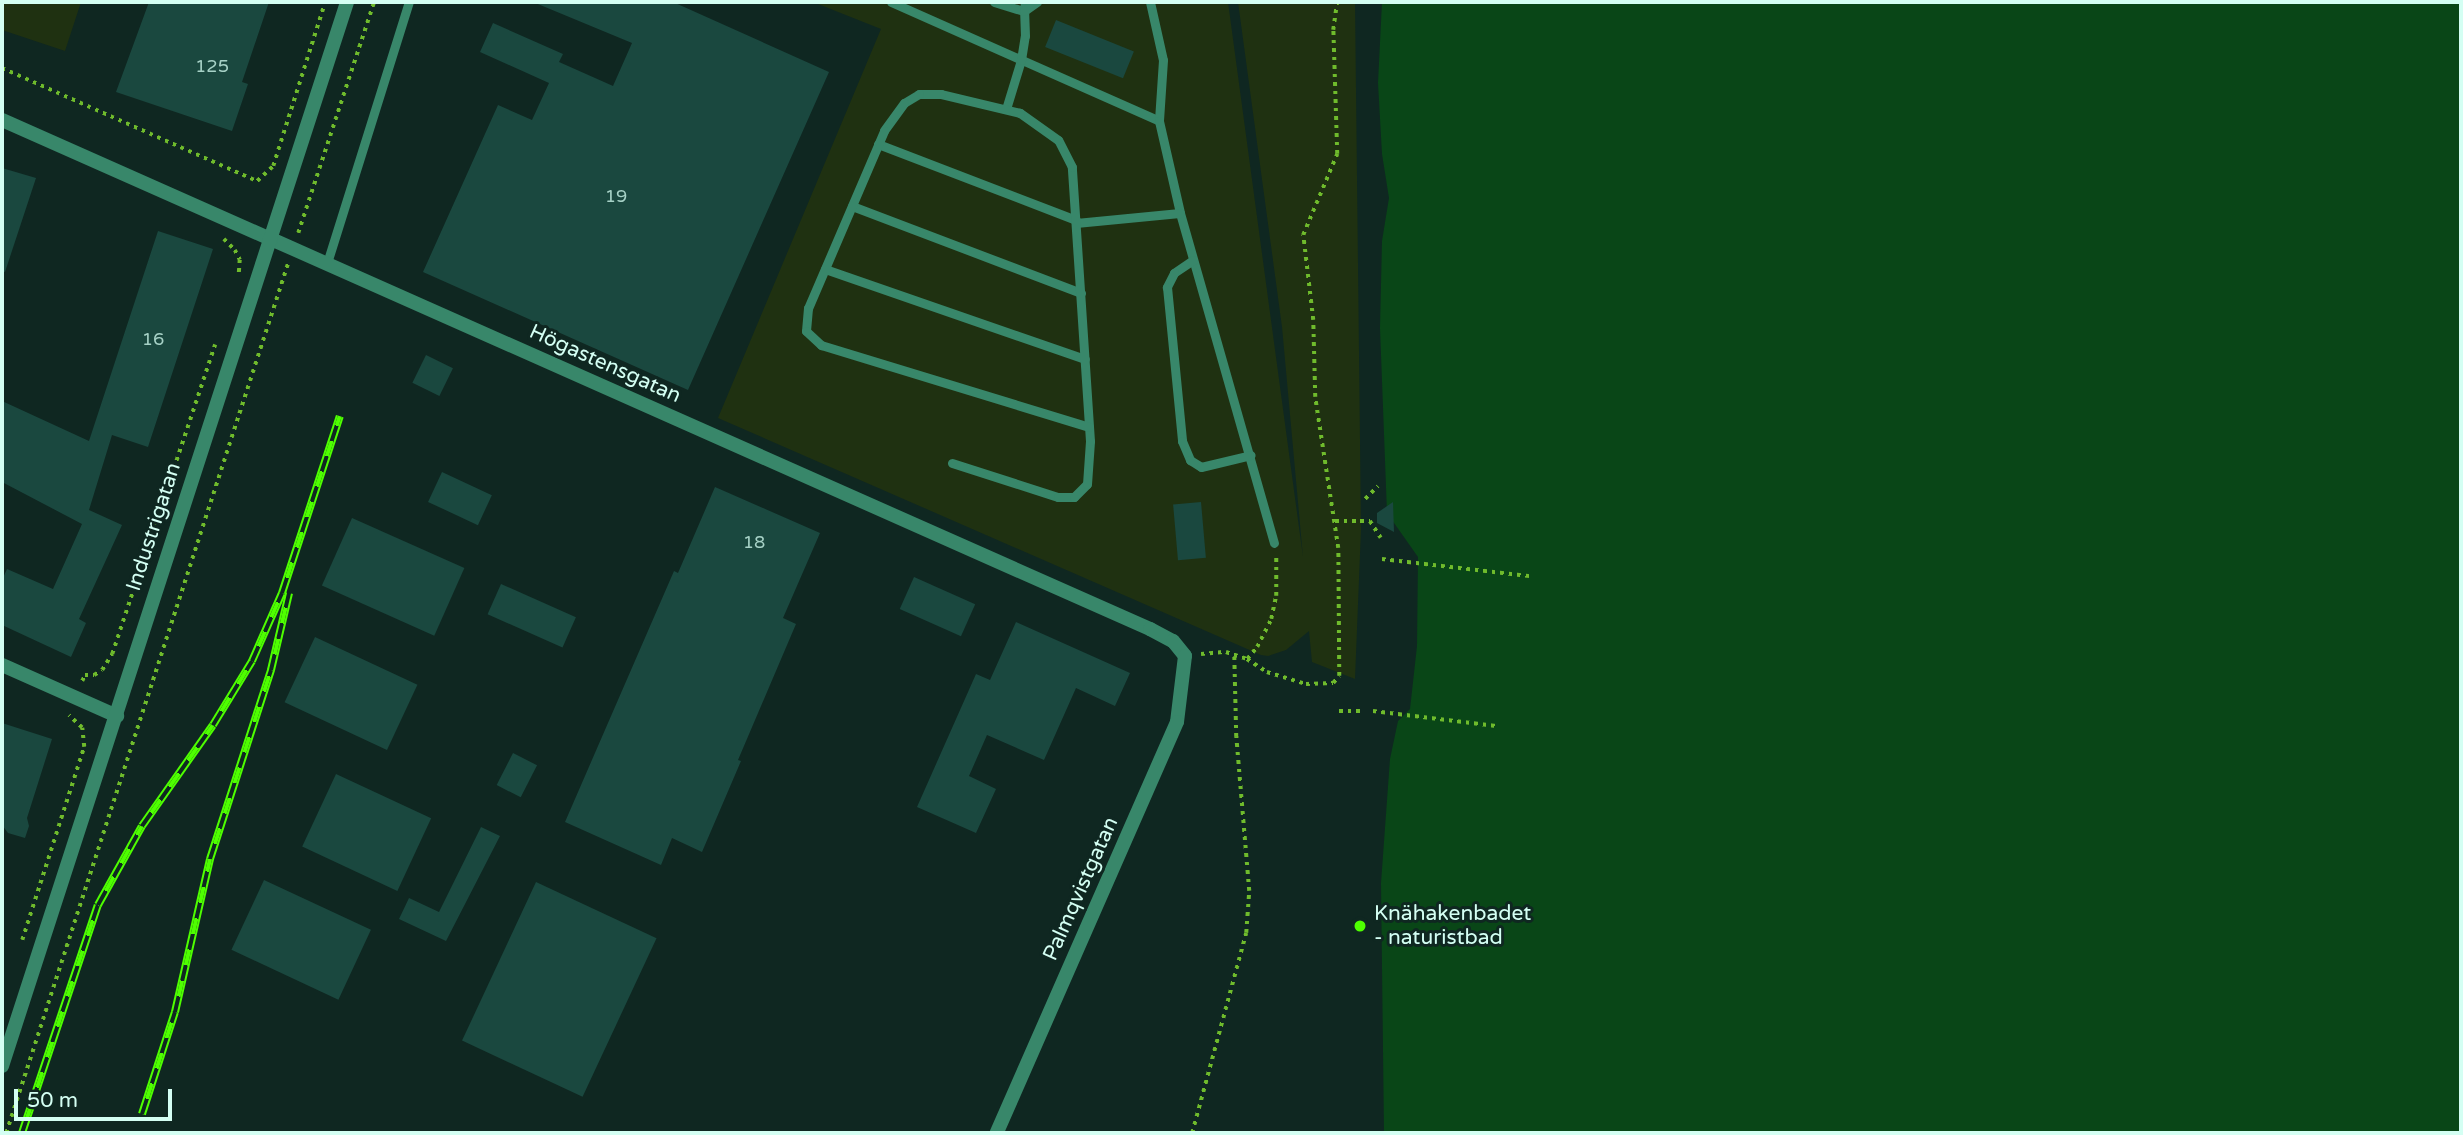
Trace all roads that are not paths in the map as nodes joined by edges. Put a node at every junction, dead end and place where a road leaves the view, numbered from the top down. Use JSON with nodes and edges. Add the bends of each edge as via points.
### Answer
{"nodes":[{"id":1,"x":348,"y":2,"type":"edge"},
{"id":2,"x":409,"y":2,"type":"edge"},
{"id":3,"x":891,"y":2,"type":"edge"},
{"id":4,"x":994,"y":2,"type":"edge"},
{"id":5,"x":1037,"y":2,"type":"edge"},
{"id":6,"x":1150,"y":2,"type":"edge"},
{"id":7,"x":1024,"y":6,"type":"edge"},
{"id":8,"x":1021,"y":60,"type":"junction"},
{"id":9,"x":1006,"y":109,"type":"junction"},
{"id":10,"x":2,"y":120,"type":"edge"},
{"id":11,"x":1159,"y":121,"type":"junction"},
{"id":12,"x":878,"y":144,"type":"junction"},
{"id":13,"x":852,"y":206,"type":"junction"},
{"id":14,"x":1180,"y":213,"type":"junction"},
{"id":15,"x":1076,"y":221,"type":"junction"},
{"id":16,"x":271,"y":239,"type":"junction"},
{"id":17,"x":1193,"y":260,"type":"junction"},
{"id":18,"x":327,"y":263,"type":"junction"},
{"id":19,"x":825,"y":269,"type":"junction"},
{"id":20,"x":1081,"y":293,"type":"junction"},
{"id":21,"x":1085,"y":359,"type":"junction"},
{"id":22,"x":1089,"y":427,"type":"junction"},
{"id":23,"x":1251,"y":455,"type":"junction"},
{"id":24,"x":952,"y":463,"type":"dead end"},
{"id":25,"x":1274,"y":543,"type":"road end"},
{"id":26,"x":1185,"y":656,"type":"joint"},
{"id":27,"x":2,"y":665,"type":"edge"},
{"id":28,"x":117,"y":716,"type":"junction"},
{"id":29,"x":2,"y":1066,"type":"edge"},
{"id":30,"x":998,"y":1133,"type":"edge"}],
"edges":[{"from":1,"to":16,"type":"street","name":"Industrigatan"},
{"from":2,"to":18,"type":"lane"},
{"from":3,"to":8,"type":"lane"},
{"from":4,"to":7,"type":"lane"},
{"from":5,"to":7,"type":"lane"},
{"from":6,"to":11,"type":"lane","via":[[1163,60]]},
{"from":7,"to":8,"type":"lane"},
{"from":8,"to":9,"type":"lane"},
{"from":8,"to":11,"type":"lane"},
{"from":9,"to":12,"type":"lane","via":[[941,94],[919,94],[897,110]]},
{"from":9,"to":15,"type":"lane","via":[[1050,132],[1064,149],[1072,167]]},
{"from":10,"to":16,"type":"street","name":"Högastensgatan"},
{"from":11,"to":14,"type":"lane"},
{"from":12,"to":13,"type":"lane"},
{"from":12,"to":15,"type":"lane"},
{"from":13,"to":19,"type":"lane"},
{"from":13,"to":20,"type":"lane"},
{"from":14,"to":15,"type":"lane"},
{"from":14,"to":17,"type":"lane"},
{"from":15,"to":20,"type":"lane"},
{"from":16,"to":18,"type":"street","name":"Högastensgatan"},
{"from":16,"to":28,"type":"street","name":"Industrigatan"},
{"from":17,"to":23,"type":"lane"},
{"from":17,"to":23,"type":"lane","via":[[1174,273],[1167,287],[1182,441],[1190,460],[1201,467]]},
{"from":18,"to":26,"type":"street","name":"Högastensgatan","via":[[1150,629],[1173,641]]},
{"from":19,"to":21,"type":"lane"},
{"from":19,"to":22,"type":"lane","via":[[805,319],[806,331],[816,342]]},
{"from":20,"to":21,"type":"lane"},
{"from":21,"to":22,"type":"lane"},
{"from":22,"to":24,"type":"lane","via":[[1087,484],[1074,496],[1039,492]]},
{"from":23,"to":25,"type":"lane"},
{"from":26,"to":30,"type":"street","name":"Palmqvistgatan","via":[[1177,722]]},
{"from":27,"to":28,"type":"street"},
{"from":28,"to":29,"type":"street","name":"Industrigatan"}]}
